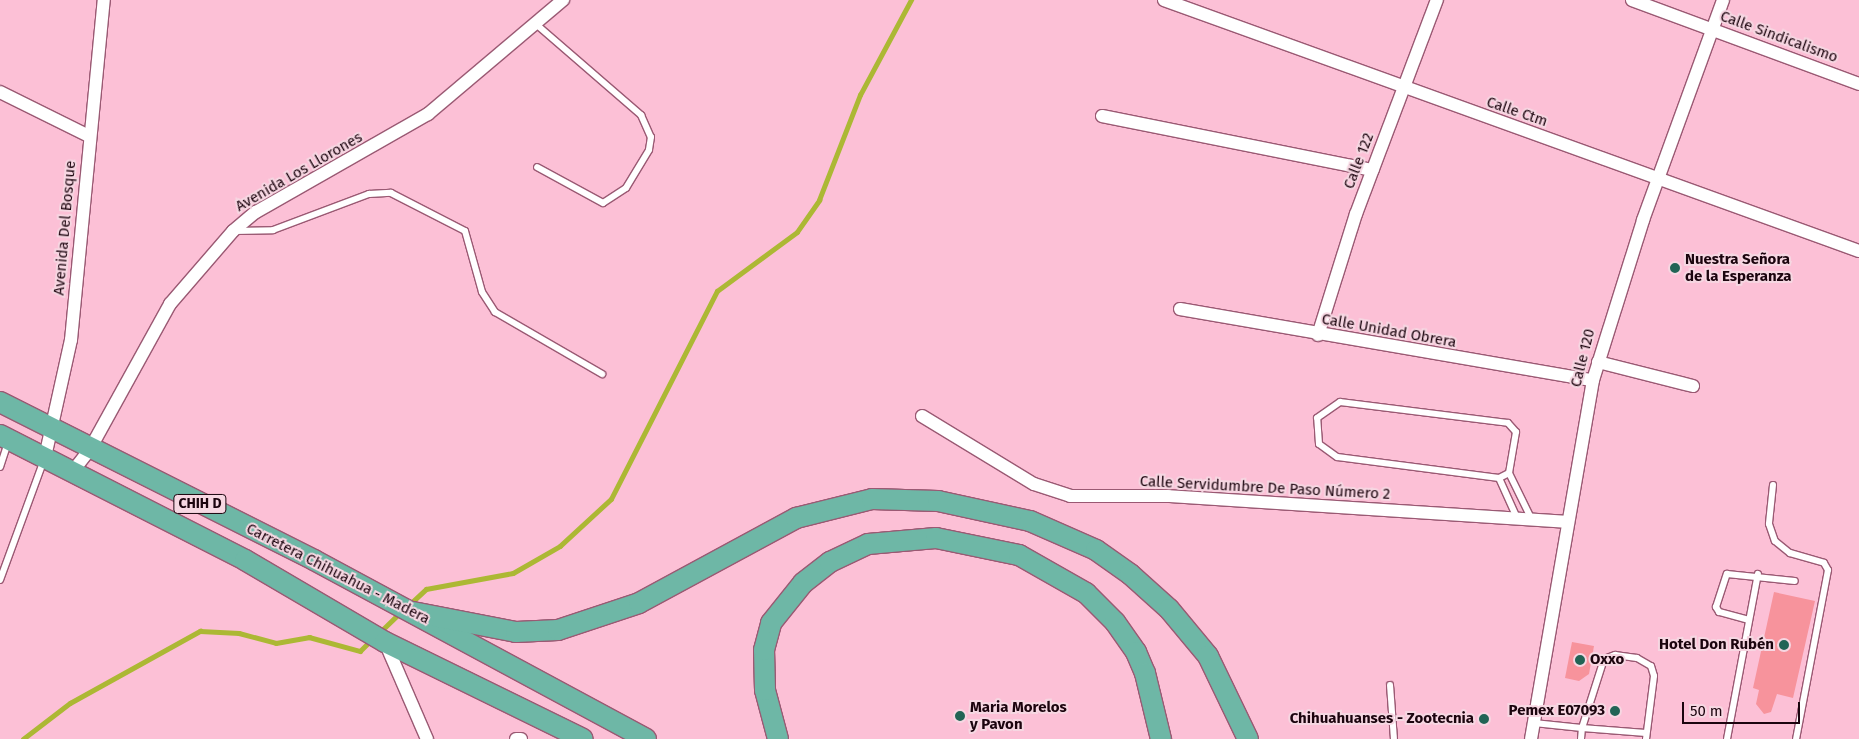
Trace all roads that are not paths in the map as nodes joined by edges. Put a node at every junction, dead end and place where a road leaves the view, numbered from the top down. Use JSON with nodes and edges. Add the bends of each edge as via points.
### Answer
{"nodes":[{"id":1,"x":104,"y":0,"type":"edge"},
{"id":2,"x":563,"y":0,"type":"edge"},
{"id":3,"x":1164,"y":0,"type":"edge"},
{"id":4,"x":1437,"y":0,"type":"edge"},
{"id":5,"x":1632,"y":0,"type":"edge"},
{"id":6,"x":1723,"y":0,"type":"edge"},
{"id":7,"x":536,"y":25,"type":"junction"},
{"id":8,"x":1712,"y":30,"type":"junction"},
{"id":9,"x":1859,"y":84,"type":"edge"},
{"id":10,"x":1404,"y":89,"type":"junction"},
{"id":11,"x":0,"y":92,"type":"edge"},
{"id":12,"x":1102,"y":116,"type":"dead end"},
{"id":13,"x":89,"y":136,"type":"junction"},
{"id":14,"x":537,"y":167,"type":"dead end"},
{"id":15,"x":1374,"y":170,"type":"junction"},
{"id":16,"x":1657,"y":178,"type":"junction"},
{"id":17,"x":233,"y":231,"type":"junction"},
{"id":18,"x":1859,"y":252,"type":"edge"},
{"id":19,"x":1180,"y":309,"type":"dead end"},
{"id":20,"x":1318,"y":335,"type":"junction"},
{"id":21,"x":1598,"y":362,"type":"junction"},
{"id":22,"x":602,"y":374,"type":"dead end"},
{"id":23,"x":1593,"y":380,"type":"junction"},
{"id":24,"x":1693,"y":386,"type":"dead end"},
{"id":25,"x":0,"y":402,"type":"edge"},
{"id":26,"x":922,"y":416,"type":"dead end"},
{"id":27,"x":54,"y":430,"type":"junction"},
{"id":28,"x":5,"y":437,"type":"edge"},
{"id":29,"x":90,"y":449,"type":"junction"},
{"id":30,"x":46,"y":457,"type":"junction"},
{"id":31,"x":0,"y":467,"type":"edge"},
{"id":32,"x":73,"y":471,"type":"junction"},
{"id":33,"x":1509,"y":473,"type":"junction"},
{"id":34,"x":1498,"y":478,"type":"junction"},
{"id":35,"x":1773,"y":485,"type":"dead end"},
{"id":36,"x":1518,"y":520,"type":"junction"},
{"id":37,"x":1532,"y":520,"type":"junction"},
{"id":38,"x":1567,"y":522,"type":"junction"},
{"id":39,"x":1758,"y":574,"type":"junction"},
{"id":40,"x":0,"y":580,"type":"edge"},
{"id":41,"x":1795,"y":582,"type":"dead end"},
{"id":42,"x":408,"y":610,"type":"junction"},
{"id":43,"x":1749,"y":620,"type":"junction"},
{"id":44,"x":379,"y":638,"type":"junction"},
{"id":45,"x":1390,"y":685,"type":"dead end"},
{"id":46,"x":1534,"y":723,"type":"junction"},
{"id":47,"x":1582,"y":728,"type":"junction"},
{"id":48,"x":1646,"y":736,"type":"edge"},
{"id":49,"x":427,"y":739,"type":"edge"},
{"id":50,"x":516,"y":739,"type":"edge"},
{"id":51,"x":521,"y":739,"type":"edge"},
{"id":52,"x":583,"y":739,"type":"edge"},
{"id":53,"x":646,"y":739,"type":"edge"},
{"id":54,"x":778,"y":739,"type":"edge"},
{"id":55,"x":1161,"y":739,"type":"edge"},
{"id":56,"x":1248,"y":739,"type":"edge"},
{"id":57,"x":1394,"y":739,"type":"edge"},
{"id":58,"x":1531,"y":739,"type":"edge"},
{"id":59,"x":1581,"y":739,"type":"edge"},
{"id":60,"x":1727,"y":739,"type":"edge"},
{"id":61,"x":1796,"y":739,"type":"edge"}],
"edges":[{"from":1,"to":13,"type":"street","name":"Avenida Del Bosque"},
{"from":2,"to":7,"type":"street","name":"Avenida Los Llorones"},
{"from":3,"to":10,"type":"street","name":"Calle Ctm"},
{"from":4,"to":10,"type":"street","name":"Calle 122"},
{"from":5,"to":8,"type":"street","name":"Calle Sindicalismo"},
{"from":6,"to":8,"type":"street","name":"Calle 120"},
{"from":7,"to":14,"type":"lane","via":[[641,115],[651,137],[649,150],[626,188],[603,203]]},
{"from":7,"to":17,"type":"street","name":"Avenida Los Llorones","via":[[421,119],[256,212]]},
{"from":8,"to":9,"type":"street","name":"Calle Sindicalismo"},
{"from":8,"to":16,"type":"street","name":"Calle 120"},
{"from":10,"to":15,"type":"street","name":"Calle 122"},
{"from":10,"to":16,"type":"street","name":"Calle Ctm"},
{"from":11,"to":13,"type":"street"},
{"from":12,"to":15,"type":"street"},
{"from":13,"to":27,"type":"street","name":"Avenida Del Bosque","via":[[71,340]]},
{"from":15,"to":20,"type":"street","name":"Calle 122"},
{"from":16,"to":18,"type":"street","name":"Calle Ctm"},
{"from":16,"to":21,"type":"street","name":"Calle 120"},
{"from":17,"to":22,"type":"lane","via":[[273,230],[369,194],[391,193],[465,231],[482,292],[495,312]]},
{"from":17,"to":29,"type":"street","name":"Avenida Los Llorones","via":[[170,304]]},
{"from":19,"to":20,"type":"street","name":"Calle Unidad Obrera"},
{"from":20,"to":23,"type":"street","name":"Calle Unidad Obrera"},
{"from":21,"to":23,"type":"street","name":"Calle 120"},
{"from":21,"to":24,"type":"street"},
{"from":23,"to":38,"type":"street","name":"Calle 120"},
{"from":25,"to":27,"type":"highway","name":"Carretera Chihuahua - Madera","number":"CHIH D"},
{"from":26,"to":36,"type":"street","name":"Calle Servidumbre De Paso Número 2","via":[[1034,484],[1070,496],[1168,496]]},
{"from":27,"to":29,"type":"highway","name":"Carretera Chihuahua - Madera","number":"CHIH D"},
{"from":27,"to":30,"type":"street","name":"Avenida Del Bosque"},
{"from":28,"to":30,"type":"highway","name":"Carretera Chihuahua - Madera","number":"CHIH D"},
{"from":28,"to":31,"type":"lane"},
{"from":29,"to":32,"type":"street","name":"Avenida Los Llorones"},
{"from":29,"to":42,"type":"highway","name":"Carretera Chihuahua - Madera","number":"CHIH D"},
{"from":30,"to":32,"type":"highway","name":"Carretera Chihuahua - Madera","number":"CHIH D"},
{"from":30,"to":40,"type":"lane"},
{"from":32,"to":44,"type":"highway","name":"Carretera Chihuahua - Madera","number":"CHIH D","via":[[246,560]]},
{"from":33,"to":34,"type":"lane"},
{"from":33,"to":34,"type":"lane","via":[[1516,432],[1508,423],[1340,402],[1317,418],[1319,444],[1337,457]]},
{"from":33,"to":37,"type":"lane"},
{"from":34,"to":36,"type":"lane"},
{"from":35,"to":61,"type":"lane","via":[[1769,524],[1775,541],[1798,557],[1824,563],[1828,570]]},
{"from":36,"to":37,"type":"street","name":"Calle Servidumbre De Paso Número 2"},
{"from":37,"to":38,"type":"street","name":"Calle Servidumbre De Paso Número 2"},
{"from":38,"to":46,"type":"street","name":"Calle 120"},
{"from":39,"to":41,"type":"lane"},
{"from":39,"to":43,"type":"lane"},
{"from":39,"to":43,"type":"lane","via":[[1727,574],[1716,605],[1719,612]]},
{"from":42,"to":53,"type":"highway","name":"Carretera Chihuahua - Madera","number":"CHIH D"},
{"from":42,"to":56,"type":"highway","via":[[516,632],[558,630],[639,603],[796,518],[850,502],[909,498],[1020,518],[1096,550],[1169,609],[1208,656]]},
{"from":43,"to":60,"type":"lane"},
{"from":44,"to":49,"type":"street"},
{"from":44,"to":52,"type":"highway","name":"Carretera Chihuahua - Madera","number":"CHIH D"},
{"from":45,"to":57,"type":"lane"},
{"from":46,"to":47,"type":"lane"},
{"from":46,"to":58,"type":"street","name":"Calle 120"},
{"from":47,"to":48,"type":"lane"},
{"from":47,"to":48,"type":"lane","via":[[1600,666],[1615,655],[1637,658],[1651,666]]},
{"from":47,"to":59,"type":"lane"},
{"from":50,"to":51,"type":"street"},
{"from":54,"to":55,"type":"highway","via":[[765,690],[764,650],[772,623],[803,583],[830,562],[868,544],[936,538],[1019,555],[1072,582],[1115,622],[1146,673]]}]}
